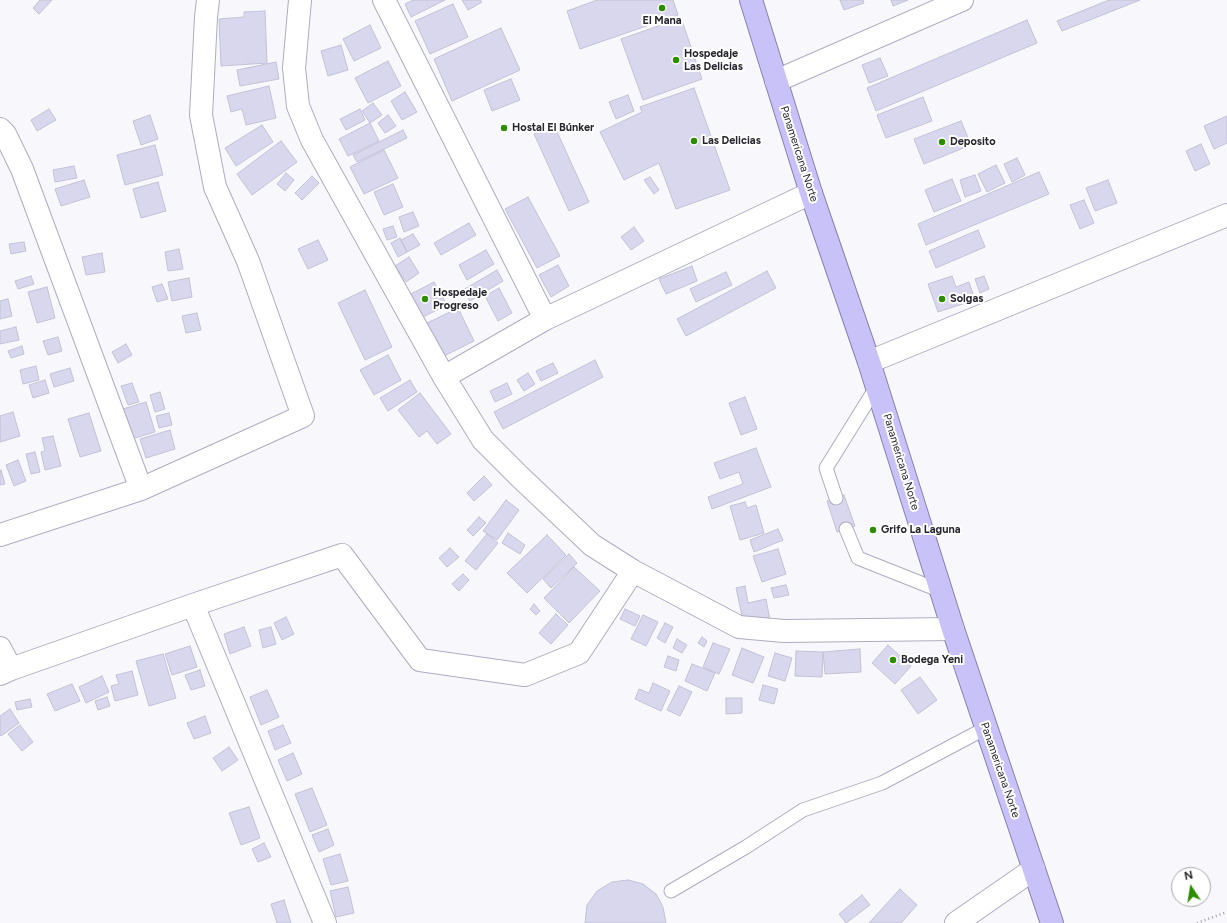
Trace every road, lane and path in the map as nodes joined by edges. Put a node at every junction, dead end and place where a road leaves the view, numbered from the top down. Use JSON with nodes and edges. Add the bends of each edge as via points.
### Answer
{"nodes":[{"id":1,"x":208,"y":0,"type":"edge"},
{"id":2,"x":300,"y":0,"type":"edge"},
{"id":3,"x":384,"y":0,"type":"edge"},
{"id":4,"x":751,"y":0,"type":"edge"},
{"id":5,"x":962,"y":0,"type":"edge"},
{"id":6,"x":776,"y":81,"type":"junction"},
{"id":7,"x":0,"y":129,"type":"edge"},
{"id":8,"x":811,"y":193,"type":"junction"},
{"id":9,"x":1227,"y":215,"type":"edge"},
{"id":10,"x":545,"y":319,"type":"junction"},
{"id":11,"x":869,"y":362,"type":"junction"},
{"id":12,"x":444,"y":377,"type":"junction"},
{"id":13,"x":877,"y":386,"type":"junction"},
{"id":14,"x":141,"y":489,"type":"junction"},
{"id":15,"x":836,"y":498,"type":"dead end"},
{"id":16,"x":846,"y":529,"type":"dead end"},
{"id":17,"x":0,"y":535,"type":"edge"},
{"id":18,"x":633,"y":571,"type":"junction"},
{"id":19,"x":941,"y":591,"type":"junction"},
{"id":20,"x":193,"y":605,"type":"junction"},
{"id":21,"x":953,"y":629,"type":"junction"},
{"id":22,"x":0,"y":648,"type":"edge"},
{"id":23,"x":6,"y":671,"type":"edge"},
{"id":24,"x":986,"y":728,"type":"junction"},
{"id":25,"x":1034,"y":869,"type":"junction"},
{"id":26,"x":671,"y":891,"type":"dead end"},
{"id":27,"x":1227,"y":912,"type":"edge"},
{"id":28,"x":325,"y":923,"type":"edge"},
{"id":29,"x":956,"y":923,"type":"edge"},
{"id":30,"x":1052,"y":923,"type":"edge"},
{"id":31,"x":1197,"y":923,"type":"edge"}],
"edges":[{"from":1,"to":14,"type":"street","via":[[201,115],[215,187],[248,261],[303,416]]},
{"from":2,"to":12,"type":"street","via":[[294,68],[298,106],[312,140]]},
{"from":3,"to":10,"type":"street"},
{"from":4,"to":6,"type":"highway","name":"Panamericana Norte"},
{"from":5,"to":6,"type":"street"},
{"from":6,"to":8,"type":"highway","name":"Panamericana Norte"},
{"from":7,"to":14,"type":"street","via":[[5,134],[25,176]]},
{"from":8,"to":10,"type":"street"},
{"from":8,"to":11,"type":"highway","name":"Panamericana Norte"},
{"from":9,"to":11,"type":"street"},
{"from":10,"to":12,"type":"street"},
{"from":11,"to":13,"type":"highway","name":"Panamericana Norte"},
{"from":12,"to":18,"type":"street","via":[[483,440],[592,546]]},
{"from":13,"to":15,"type":"lane","via":[[826,468]]},
{"from":13,"to":19,"type":"highway","name":"Panamericana Norte"},
{"from":14,"to":17,"type":"street"},
{"from":16,"to":19,"type":"lane","via":[[858,558]]},
{"from":18,"to":20,"type":"street","via":[[579,653],[525,675],[420,660],[342,555]]},
{"from":18,"to":21,"type":"street","via":[[739,627],[784,631]]},
{"from":19,"to":21,"type":"highway","name":"Panamericana Norte"},
{"from":20,"to":23,"type":"street"},
{"from":20,"to":28,"type":"street"},
{"from":21,"to":24,"type":"highway","name":"Panamericana Norte"},
{"from":22,"to":23,"type":"street"},
{"from":24,"to":25,"type":"highway","name":"Panamericana Norte"},
{"from":24,"to":26,"type":"lane","via":[[882,783],[803,810]]},
{"from":25,"to":29,"type":"street"},
{"from":25,"to":30,"type":"highway","name":"Panamericana Norte"},
{"from":27,"to":31,"type":"path"}]}
